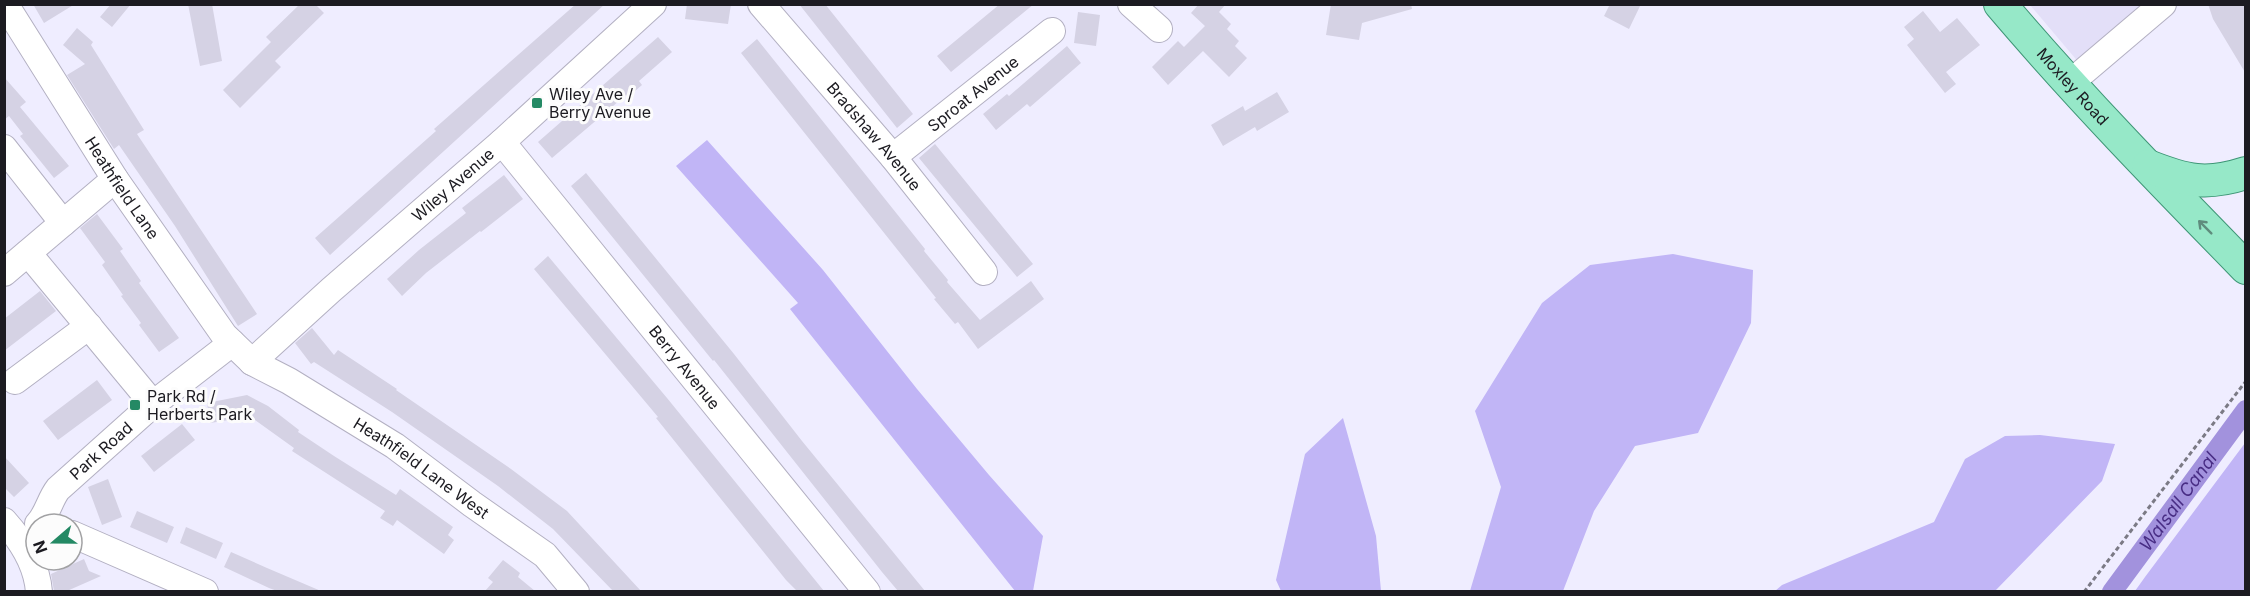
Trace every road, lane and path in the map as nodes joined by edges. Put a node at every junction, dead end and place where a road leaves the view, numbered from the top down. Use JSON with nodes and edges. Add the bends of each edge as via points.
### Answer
{"nodes":[{"id":1,"x":5,"y":4,"type":"edge"},
{"id":2,"x":653,"y":4,"type":"edge"},
{"id":3,"x":761,"y":4,"type":"edge"},
{"id":4,"x":2000,"y":4,"type":"edge"},
{"id":5,"x":2163,"y":4,"type":"edge"},
{"id":6,"x":1052,"y":31,"type":"dead end"},
{"id":7,"x":2070,"y":83,"type":"junction"},
{"id":8,"x":502,"y":142,"type":"junction"},
{"id":9,"x":4,"y":148,"type":"edge"},
{"id":10,"x":893,"y":157,"type":"junction"},
{"id":11,"x":2147,"y":165,"type":"junction"},
{"id":12,"x":2246,"y":172,"type":"edge"},
{"id":13,"x":115,"y":179,"type":"junction"},
{"id":14,"x":63,"y":223,"type":"junction"},
{"id":15,"x":28,"y":253,"type":"junction"},
{"id":16,"x":2246,"y":268,"type":"edge"},
{"id":17,"x":984,"y":272,"type":"dead end"},
{"id":18,"x":4,"y":273,"type":"edge"},
{"id":19,"x":89,"y":326,"type":"junction"},
{"id":20,"x":232,"y":343,"type":"junction"},
{"id":21,"x":252,"y":362,"type":"junction"},
{"id":22,"x":15,"y":381,"type":"dead end"},
{"id":23,"x":2246,"y":381,"type":"edge"},
{"id":24,"x":153,"y":404,"type":"junction"},
{"id":25,"x":42,"y":512,"type":"edge"},
{"id":26,"x":84,"y":539,"type":"edge"},
{"id":27,"x":34,"y":572,"type":"edge"},
{"id":28,"x":39,"y":591,"type":"edge"},
{"id":29,"x":205,"y":591,"type":"edge"},
{"id":30,"x":576,"y":591,"type":"edge"},
{"id":31,"x":867,"y":591,"type":"edge"},
{"id":32,"x":2084,"y":591,"type":"edge"}],
"edges":[{"from":1,"to":13,"type":"street","name":"Heathfield Lane"},
{"from":2,"to":8,"type":"street","name":"Wiley Avenue"},
{"from":3,"to":10,"type":"street","name":"Bradshaw Avenue"},
{"from":4,"to":7,"type":"main road","name":"Moxley Road"},
{"from":5,"to":7,"type":"street"},
{"from":6,"to":10,"type":"street","name":"Sproat Avenue"},
{"from":7,"to":11,"type":"main road","name":"Moxley Road"},
{"from":8,"to":21,"type":"street","name":"Wiley Avenue"},
{"from":8,"to":31,"type":"street","name":"Berry Avenue"},
{"from":9,"to":14,"type":"street"},
{"from":10,"to":17,"type":"street","name":"Bradshaw Avenue"},
{"from":11,"to":12,"type":"main road","name":"Moxley Road","via":[[2200,181],[2215,182]]},
{"from":16,"to":11,"type":"main road","name":"Moxley Road","one_way":true},
{"from":13,"to":14,"type":"street"},
{"from":13,"to":20,"type":"street","name":"Heathfield Lane"},
{"from":14,"to":15,"type":"street"},
{"from":15,"to":18,"type":"street"},
{"from":15,"to":19,"type":"street"},
{"from":19,"to":22,"type":"street"},
{"from":19,"to":24,"type":"street"},
{"from":20,"to":21,"type":"street","name":"Heathfield Lane"},
{"from":20,"to":24,"type":"street","name":"Park Road"},
{"from":21,"to":30,"type":"street","name":"Heathfield Lane West","via":[[395,446],[545,555]]},
{"from":23,"to":32,"type":"path"},
{"from":24,"to":25,"type":"street","name":"Park Road","via":[[58,489]]},
{"from":26,"to":29,"type":"street"},
{"from":27,"to":28,"type":"street"}]}
